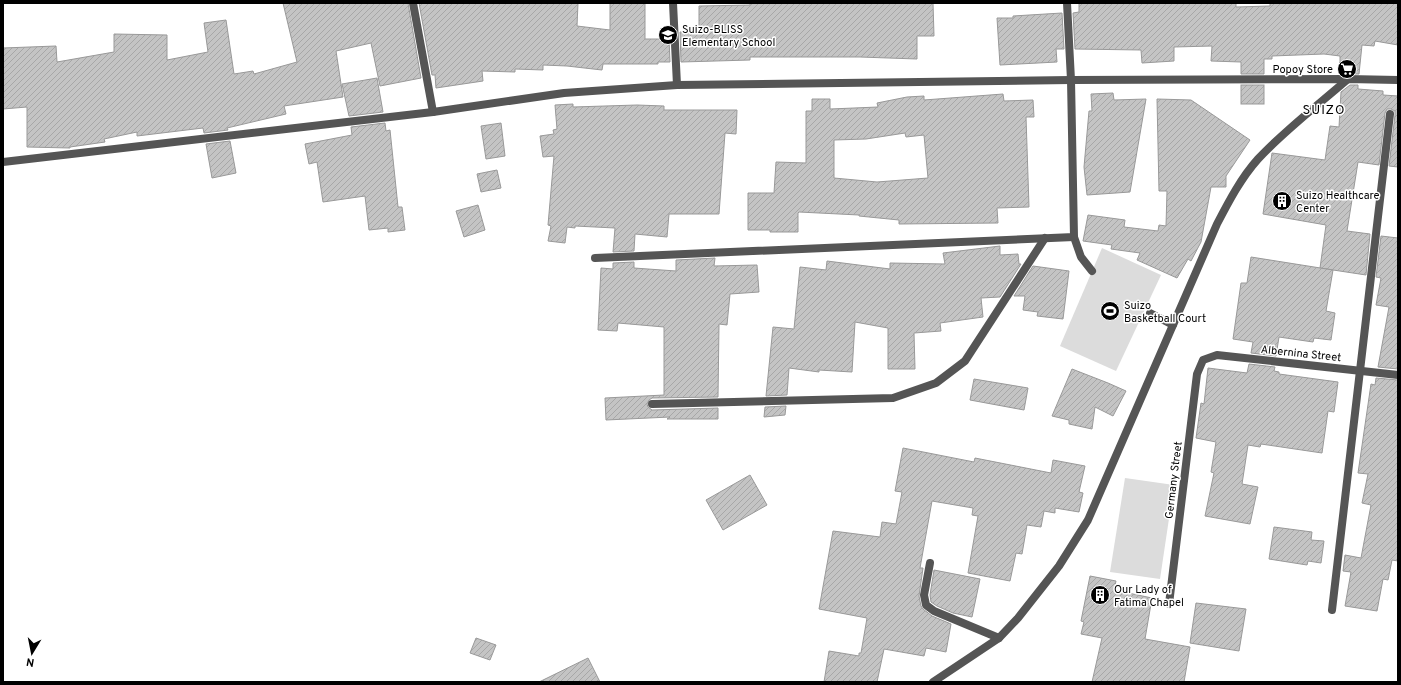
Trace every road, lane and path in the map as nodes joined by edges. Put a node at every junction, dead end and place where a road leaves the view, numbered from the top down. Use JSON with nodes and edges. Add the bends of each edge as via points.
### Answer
{"nodes":[{"id":1,"x":413,"y":3,"type":"edge"},
{"id":2,"x":673,"y":3,"type":"edge"},
{"id":3,"x":1067,"y":3,"type":"edge"},
{"id":4,"x":1348,"y":79,"type":"junction"},
{"id":5,"x":1071,"y":80,"type":"junction"},
{"id":6,"x":1398,"y":80,"type":"edge"},
{"id":7,"x":677,"y":85,"type":"junction"},
{"id":8,"x":433,"y":112,"type":"junction"},
{"id":9,"x":1390,"y":114,"type":"dead end"},
{"id":10,"x":3,"y":162,"type":"edge"},
{"id":11,"x":1074,"y":237,"type":"junction"},
{"id":12,"x":1045,"y":238,"type":"junction"},
{"id":13,"x":595,"y":258,"type":"dead end"},
{"id":14,"x":1092,"y":271,"type":"dead end"},
{"id":15,"x":1150,"y":313,"type":"dead end"},
{"id":16,"x":1173,"y":325,"type":"junction"},
{"id":17,"x":1203,"y":360,"type":"joint"},
{"id":18,"x":1361,"y":370,"type":"junction"},
{"id":19,"x":1398,"y":375,"type":"edge"},
{"id":20,"x":652,"y":404,"type":"dead end"},
{"id":21,"x":930,"y":562,"type":"dead end"},
{"id":22,"x":1169,"y":604,"type":"dead end"},
{"id":23,"x":1332,"y":610,"type":"dead end"},
{"id":24,"x":999,"y":638,"type":"junction"},
{"id":25,"x":933,"y":682,"type":"edge"}],
"edges":[{"from":1,"to":8,"type":"street"},
{"from":2,"to":7,"type":"street"},
{"from":3,"to":5,"type":"street"},
{"from":4,"to":5,"type":"street"},
{"from":4,"to":6,"type":"street"},
{"from":4,"to":16,"type":"street","via":[[1258,159],[1238,186],[1217,224]]},
{"from":5,"to":7,"type":"street"},
{"from":5,"to":11,"type":"street"},
{"from":7,"to":8,"type":"street","via":[[564,93]]},
{"from":8,"to":10,"type":"street"},
{"from":9,"to":18,"type":"street"},
{"from":11,"to":12,"type":"street"},
{"from":11,"to":14,"type":"street","via":[[1081,257]]},
{"from":12,"to":13,"type":"street"},
{"from":12,"to":20,"type":"street","via":[[966,361],[936,383],[893,398]]},
{"from":15,"to":16,"type":"street"},
{"from":16,"to":24,"type":"street","via":[[1088,520],[1059,566]]},
{"from":17,"to":18,"type":"street","name":"Albernina Street","via":[[1217,354]]},
{"from":17,"to":22,"type":"street","name":"Germany Street","via":[[1197,374]]},
{"from":18,"to":19,"type":"street","name":"Albernina Street"},
{"from":18,"to":23,"type":"street"},
{"from":21,"to":24,"type":"street","via":[[924,595],[926,605],[934,612]]},
{"from":24,"to":25,"type":"street"}]}
